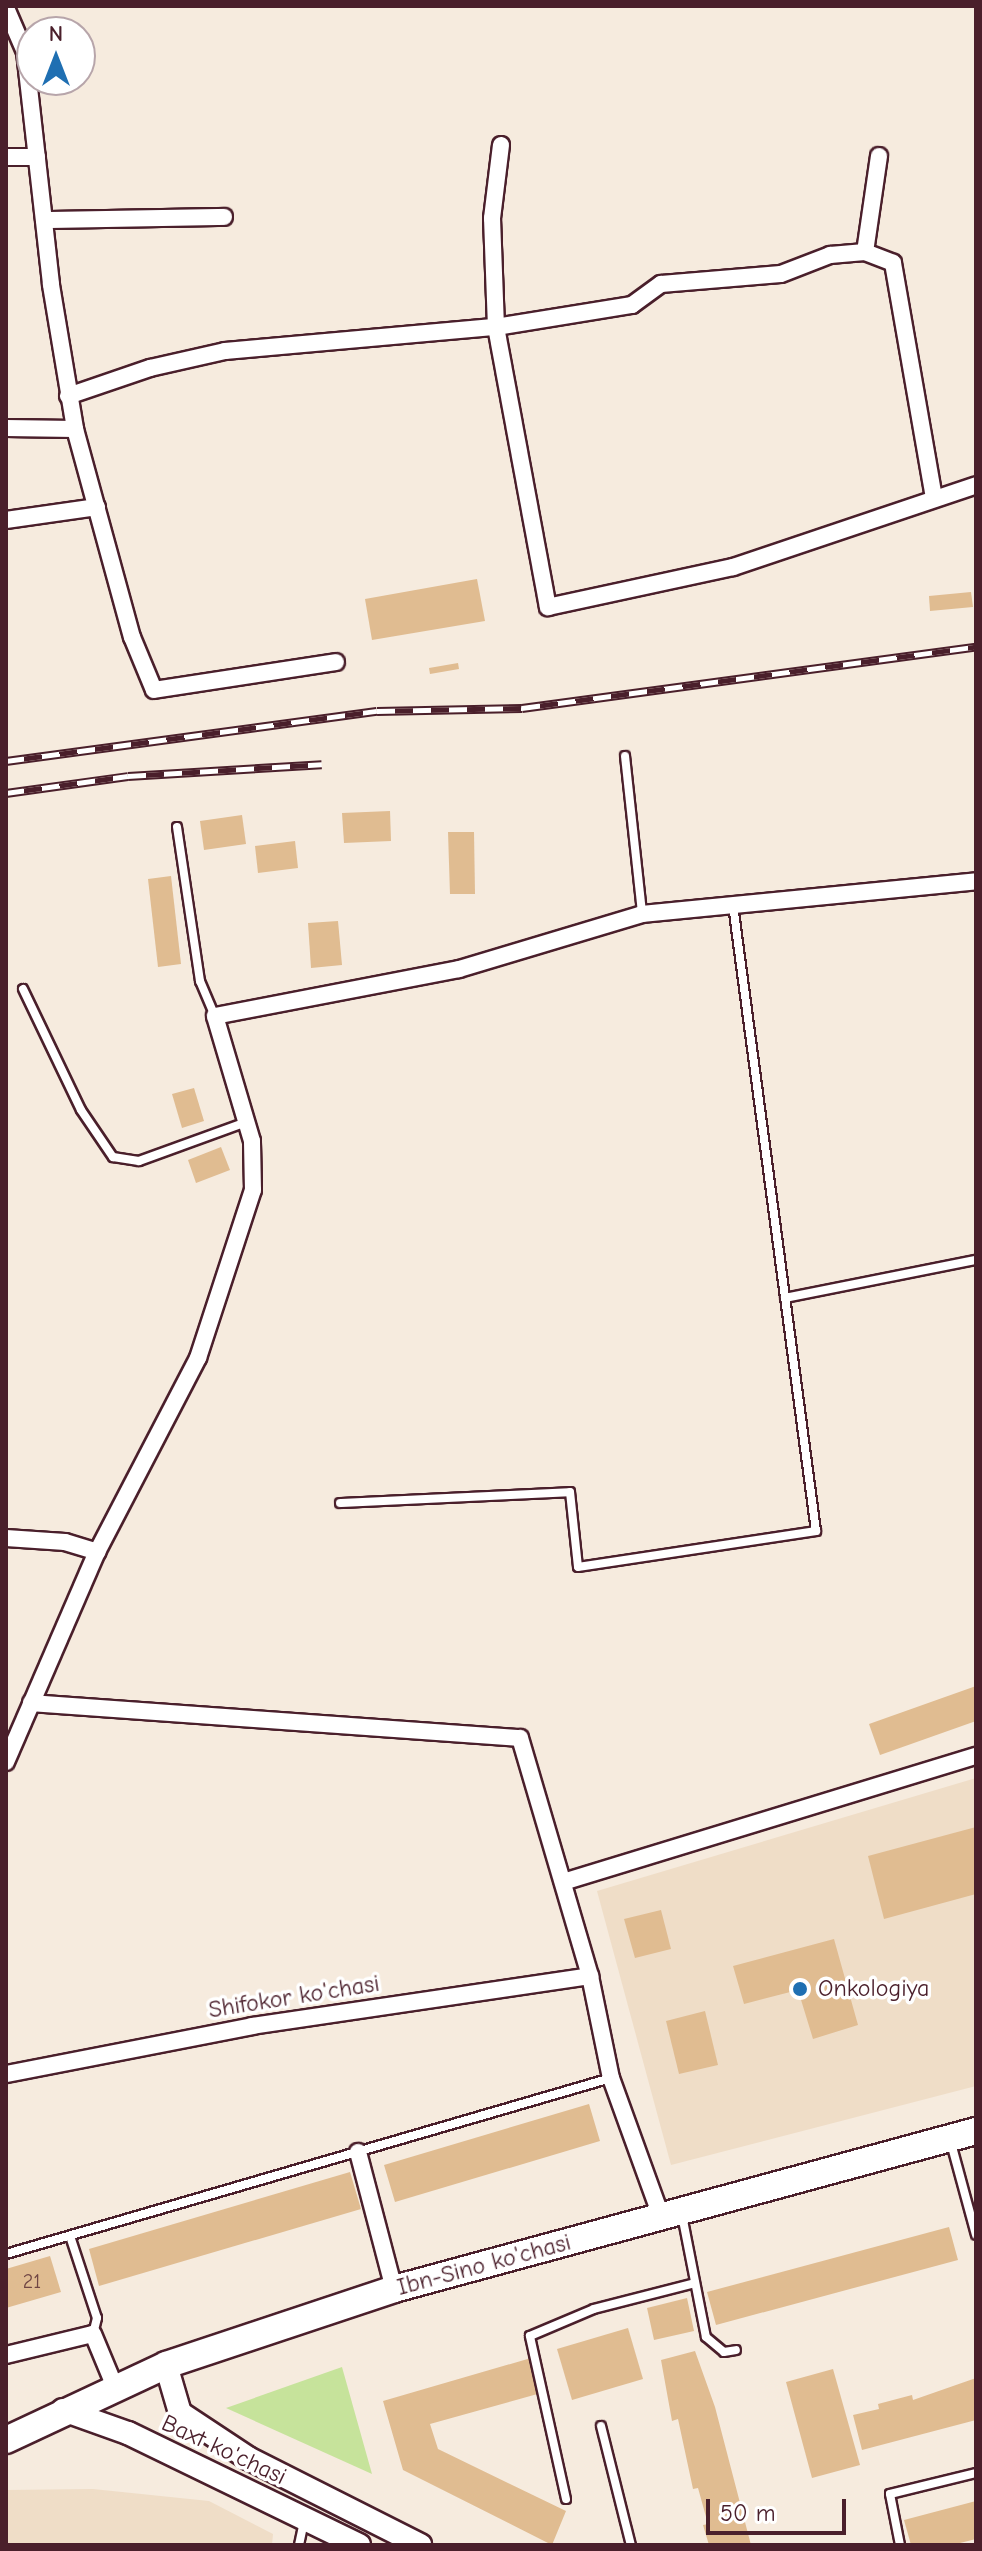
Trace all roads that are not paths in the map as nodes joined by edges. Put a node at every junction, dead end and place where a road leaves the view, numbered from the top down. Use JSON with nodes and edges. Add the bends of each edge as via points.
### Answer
{"nodes":[{"id":1,"x":6,"y":8,"type":"edge"},
{"id":2,"x":501,"y":145,"type":"dead end"},
{"id":3,"x":879,"y":156,"type":"dead end"},
{"id":4,"x":6,"y":157,"type":"edge"},
{"id":5,"x":37,"y":157,"type":"junction"},
{"id":6,"x":224,"y":217,"type":"dead end"},
{"id":7,"x":44,"y":220,"type":"junction"},
{"id":8,"x":865,"y":252,"type":"junction"},
{"id":9,"x":496,"y":327,"type":"junction"},
{"id":10,"x":68,"y":396,"type":"junction"},
{"id":11,"x":6,"y":428,"type":"edge"},
{"id":12,"x":75,"y":429,"type":"junction"},
{"id":13,"x":976,"y":485,"type":"edge"},
{"id":14,"x":934,"y":498,"type":"junction"},
{"id":15,"x":97,"y":507,"type":"junction"},
{"id":16,"x":6,"y":520,"type":"edge"},
{"id":17,"x":336,"y":662,"type":"dead end"},
{"id":18,"x":625,"y":756,"type":"dead end"},
{"id":19,"x":177,"y":827,"type":"dead end"},
{"id":20,"x":976,"y":881,"type":"edge"},
{"id":21,"x":733,"y":905,"type":"junction"},
{"id":22,"x":642,"y":914,"type":"junction"},
{"id":23,"x":23,"y":989,"type":"dead end"},
{"id":24,"x":215,"y":1016,"type":"junction"},
{"id":25,"x":246,"y":1122,"type":"junction"},
{"id":26,"x":976,"y":1260,"type":"edge"},
{"id":27,"x":785,"y":1298,"type":"junction"},
{"id":28,"x":340,"y":1503,"type":"dead end"},
{"id":29,"x":6,"y":1538,"type":"edge"},
{"id":30,"x":97,"y":1552,"type":"junction"},
{"id":31,"x":31,"y":1703,"type":"junction"},
{"id":32,"x":976,"y":1756,"type":"edge"},
{"id":33,"x":6,"y":1762,"type":"edge"},
{"id":34,"x":563,"y":1882,"type":"junction"},
{"id":35,"x":590,"y":1976,"type":"junction"},
{"id":36,"x":6,"y":2074,"type":"edge"},
{"id":37,"x":611,"y":2078,"type":"junction"},
{"id":38,"x":976,"y":2131,"type":"edge"},
{"id":39,"x":950,"y":2138,"type":"junction"},
{"id":40,"x":358,"y":2152,"type":"junction"},
{"id":41,"x":671,"y":2213,"type":"junction"},
{"id":42,"x":976,"y":2235,"type":"edge"},
{"id":43,"x":70,"y":2236,"type":"junction"},
{"id":44,"x":6,"y":2254,"type":"edge"},
{"id":45,"x":695,"y":2283,"type":"junction"},
{"id":46,"x":394,"y":2289,"type":"junction"},
{"id":47,"x":93,"y":2334,"type":"junction"},
{"id":48,"x":736,"y":2350,"type":"dead end"},
{"id":49,"x":6,"y":2355,"type":"edge"},
{"id":50,"x":166,"y":2365,"type":"junction"},
{"id":51,"x":115,"y":2387,"type":"junction"},
{"id":52,"x":63,"y":2410,"type":"junction"},
{"id":53,"x":601,"y":2426,"type":"dead end"},
{"id":54,"x":6,"y":2440,"type":"edge"},
{"id":55,"x":976,"y":2473,"type":"edge"},
{"id":56,"x":317,"y":2493,"type":"junction"},
{"id":57,"x":566,"y":2499,"type":"dead end"},
{"id":58,"x":305,"y":2518,"type":"junction"},
{"id":59,"x":299,"y":2545,"type":"edge"},
{"id":60,"x":359,"y":2545,"type":"edge"},
{"id":61,"x":420,"y":2545,"type":"edge"},
{"id":62,"x":631,"y":2545,"type":"edge"},
{"id":63,"x":900,"y":2545,"type":"edge"}],
"edges":[{"from":1,"to":5,"type":"street","via":[[25,52]]},
{"from":2,"to":9,"type":"street","via":[[492,218]]},
{"from":3,"to":8,"type":"street"},
{"from":4,"to":5,"type":"street"},
{"from":5,"to":7,"type":"street"},
{"from":6,"to":7,"type":"street"},
{"from":7,"to":10,"type":"street"},
{"from":8,"to":9,"type":"street","via":[[807,260],[781,274],[661,284],[632,305]]},
{"from":8,"to":14,"type":"street","via":[[893,263],[901,284]]},
{"from":9,"to":10,"type":"street","via":[[225,351],[150,368]]},
{"from":9,"to":14,"type":"street","via":[[548,607],[733,567]]},
{"from":10,"to":12,"type":"street"},
{"from":11,"to":12,"type":"street"},
{"from":12,"to":15,"type":"street"},
{"from":13,"to":14,"type":"street"},
{"from":15,"to":16,"type":"street"},
{"from":15,"to":17,"type":"street","via":[[132,637],[154,690]]},
{"from":18,"to":22,"type":"lane"},
{"from":19,"to":24,"type":"lane","via":[[200,981]]},
{"from":20,"to":21,"type":"street"},
{"from":21,"to":22,"type":"street"},
{"from":21,"to":27,"type":"lane"},
{"from":22,"to":24,"type":"street","via":[[459,969]]},
{"from":23,"to":25,"type":"lane","via":[[81,1110],[113,1157],[139,1161]]},
{"from":24,"to":25,"type":"street"},
{"from":25,"to":30,"type":"street","via":[[253,1190],[198,1358]]},
{"from":26,"to":27,"type":"lane"},
{"from":27,"to":28,"type":"lane","via":[[816,1531],[578,1567],[570,1492]]},
{"from":29,"to":30,"type":"street","via":[[65,1542]]},
{"from":30,"to":31,"type":"street"},
{"from":31,"to":33,"type":"street"},
{"from":31,"to":34,"type":"street","via":[[520,1738]]},
{"from":32,"to":34,"type":"street"},
{"from":34,"to":35,"type":"street"},
{"from":35,"to":36,"type":"street","name":"Shifokor ko'chasi","via":[[252,2026]]},
{"from":35,"to":37,"type":"street"},
{"from":37,"to":40,"type":"lane"},
{"from":37,"to":41,"type":"street"},
{"from":38,"to":39,"type":"main road","name":"Ibn-Sino ko'chasi"},
{"from":39,"to":41,"type":"main road","name":"Ibn-Sino ko'chasi"},
{"from":39,"to":42,"type":"lane"},
{"from":40,"to":43,"type":"lane"},
{"from":40,"to":46,"type":"street"},
{"from":41,"to":45,"type":"lane"},
{"from":41,"to":46,"type":"main road","name":"Ibn-Sino ko'chasi"},
{"from":43,"to":44,"type":"lane"},
{"from":43,"to":47,"type":"lane","via":[[97,2318]]},
{"from":45,"to":48,"type":"lane","via":[[706,2337],[724,2352]]},
{"from":45,"to":57,"type":"lane","via":[[594,2309],[530,2336]]},
{"from":46,"to":50,"type":"main road","name":"Ibn-Sino ko'chasi"},
{"from":47,"to":49,"type":"street"},
{"from":47,"to":51,"type":"street"},
{"from":50,"to":51,"type":"main road","name":"Ibn-Sino ko'chasi"},
{"from":50,"to":56,"type":"street","name":"Baxt ko'chasi","via":[[180,2413],[248,2458]]},
{"from":51,"to":52,"type":"main road","name":"Ibn-Sino ko'chasi"},
{"from":52,"to":54,"type":"main road","name":"Ibn-Sino ko'chasi"},
{"from":52,"to":58,"type":"street","name":"Baxt ko'chasi","via":[[128,2433]]},
{"from":53,"to":62,"type":"lane"},
{"from":55,"to":63,"type":"lane","via":[[890,2494]]},
{"from":56,"to":58,"type":"street"},
{"from":56,"to":61,"type":"street","name":"Baxt ko'chasi"},
{"from":58,"to":59,"type":"lane"},
{"from":58,"to":60,"type":"street","name":"Baxt ko'chasi"}]}
